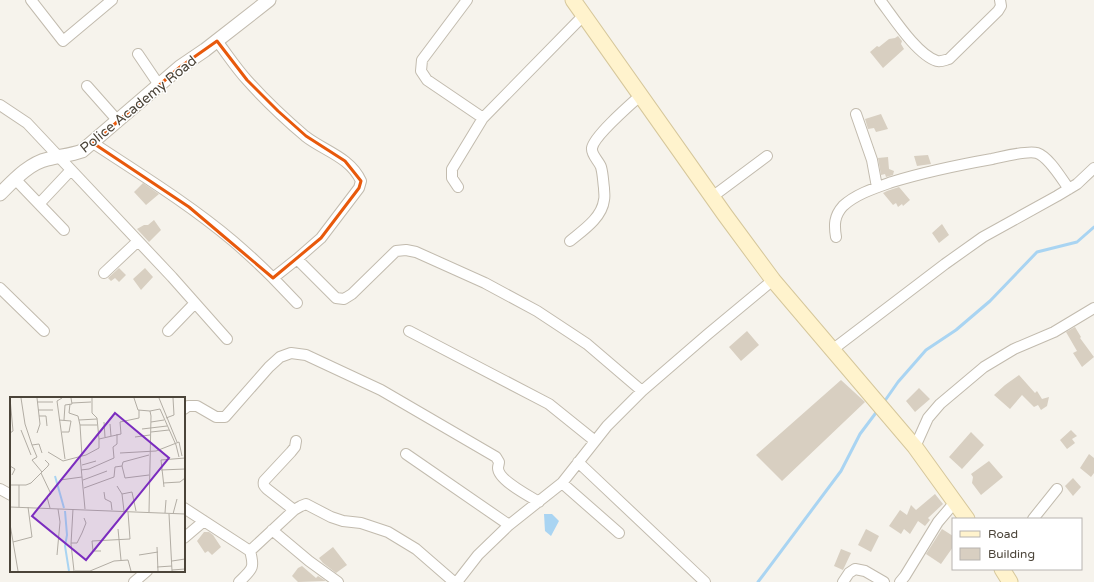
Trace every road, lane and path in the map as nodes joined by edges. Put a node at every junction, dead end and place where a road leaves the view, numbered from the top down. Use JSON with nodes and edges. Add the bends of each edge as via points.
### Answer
{"nodes":[{"id":1,"x":31,"y":0,"type":"edge"},
{"id":2,"x":112,"y":0,"type":"edge"},
{"id":3,"x":269,"y":0,"type":"edge"},
{"id":4,"x":467,"y":0,"type":"edge"},
{"id":5,"x":573,"y":0,"type":"edge"},
{"id":6,"x":880,"y":0,"type":"edge"},
{"id":7,"x":1000,"y":0,"type":"edge"},
{"id":8,"x":584,"y":15,"type":"junction"},
{"id":9,"x":217,"y":41,"type":"junction"},
{"id":10,"x":138,"y":54,"type":"dead end"},
{"id":11,"x":159,"y":85,"type":"junction"},
{"id":12,"x":87,"y":86,"type":"dead end"},
{"id":13,"x":641,"y":94,"type":"junction"},
{"id":14,"x":0,"y":105,"type":"edge"},
{"id":15,"x":856,"y":114,"type":"dead end"},
{"id":16,"x":484,"y":118,"type":"junction"},
{"id":17,"x":118,"y":121,"type":"junction"},
{"id":18,"x":93,"y":143,"type":"junction"},
{"id":19,"x":767,"y":156,"type":"dead end"},
{"id":20,"x":59,"y":157,"type":"junction"},
{"id":21,"x":1094,"y":168,"type":"edge"},
{"id":22,"x":71,"y":170,"type":"junction"},
{"id":23,"x":15,"y":179,"type":"junction"},
{"id":24,"x":458,"y":187,"type":"dead end"},
{"id":25,"x":877,"y":187,"type":"junction"},
{"id":26,"x":1069,"y":188,"type":"junction"},
{"id":27,"x":0,"y":194,"type":"edge"},
{"id":28,"x":712,"y":197,"type":"junction"},
{"id":29,"x":39,"y":204,"type":"junction"},
{"id":30,"x":64,"y":230,"type":"dead end"},
{"id":31,"x":836,"y":237,"type":"dead end"},
{"id":32,"x":138,"y":241,"type":"junction"},
{"id":33,"x":570,"y":241,"type":"dead end"},
{"id":34,"x":297,"y":259,"type":"junction"},
{"id":35,"x":104,"y":273,"type":"dead end"},
{"id":36,"x":273,"y":278,"type":"junction"},
{"id":37,"x":773,"y":280,"type":"junction"},
{"id":38,"x":0,"y":288,"type":"edge"},
{"id":39,"x":195,"y":303,"type":"junction"},
{"id":40,"x":297,"y":303,"type":"dead end"},
{"id":41,"x":1094,"y":308,"type":"edge"},
{"id":42,"x":168,"y":330,"type":"dead end"},
{"id":43,"x":44,"y":331,"type":"dead end"},
{"id":44,"x":409,"y":331,"type":"dead end"},
{"id":45,"x":227,"y":339,"type":"dead end"},
{"id":46,"x":832,"y":350,"type":"junction"},
{"id":47,"x":642,"y":391,"type":"junction"},
{"id":48,"x":185,"y":408,"type":"edge"},
{"id":49,"x":296,"y":441,"type":"dead end"},
{"id":50,"x":595,"y":441,"type":"junction"},
{"id":51,"x":915,"y":448,"type":"junction"},
{"id":52,"x":406,"y":454,"type":"dead end"},
{"id":53,"x":578,"y":462,"type":"junction"},
{"id":54,"x":562,"y":483,"type":"junction"},
{"id":55,"x":0,"y":489,"type":"edge"},
{"id":56,"x":1057,"y":489,"type":"dead end"},
{"id":57,"x":10,"y":494,"type":"edge"},
{"id":58,"x":539,"y":502,"type":"junction"},
{"id":59,"x":955,"y":502,"type":"junction"},
{"id":60,"x":185,"y":509,"type":"edge"},
{"id":61,"x":294,"y":510,"type":"junction"},
{"id":62,"x":966,"y":518,"type":"edge"},
{"id":63,"x":1034,"y":518,"type":"edge"},
{"id":64,"x":204,"y":521,"type":"junction"},
{"id":65,"x":509,"y":525,"type":"junction"},
{"id":66,"x":272,"y":530,"type":"junction"},
{"id":67,"x":620,"y":533,"type":"dead end"},
{"id":68,"x":185,"y":537,"type":"edge"},
{"id":69,"x":250,"y":551,"type":"junction"},
{"id":70,"x":1003,"y":570,"type":"edge"},
{"id":71,"x":146,"y":572,"type":"edge"},
{"id":72,"x":442,"y":579,"type":"edge"},
{"id":73,"x":134,"y":582,"type":"edge"},
{"id":74,"x":239,"y":582,"type":"edge"},
{"id":75,"x":338,"y":582,"type":"edge"},
{"id":76,"x":454,"y":582,"type":"edge"},
{"id":77,"x":457,"y":582,"type":"edge"},
{"id":78,"x":705,"y":582,"type":"edge"},
{"id":79,"x":843,"y":582,"type":"edge"},
{"id":80,"x":884,"y":582,"type":"edge"},
{"id":81,"x":900,"y":582,"type":"edge"},
{"id":82,"x":1010,"y":582,"type":"edge"}],
"edges":[{"from":1,"to":2,"type":"street","via":[[63,41]]},
{"from":3,"to":9,"type":"street","name":"Police Academy Road"},
{"from":4,"to":16,"type":"street","via":[[422,60],[421,71],[427,80]]},
{"from":5,"to":8,"type":"main road"},
{"from":6,"to":7,"type":"street","via":[[914,44],[925,55],[938,62],[949,59],[998,11],[1001,6]]},
{"from":8,"to":13,"type":"main road"},
{"from":8,"to":16,"type":"street"},
{"from":9,"to":11,"type":"street","name":"Police Academy Road"},
{"from":9,"to":34,"type":"street","via":[[247,80],[278,111],[306,136],[345,161],[357,172],[361,181],[359,188],[321,238]]},
{"from":10,"to":11,"type":"street"},
{"from":11,"to":17,"type":"street","name":"Police Academy Road"},
{"from":12,"to":17,"type":"street"},
{"from":13,"to":28,"type":"main road"},
{"from":13,"to":33,"type":"street","via":[[592,148],[592,154],[601,166],[604,201],[592,222]]},
{"from":14,"to":20,"type":"street","via":[[27,123]]},
{"from":15,"to":25,"type":"street","via":[[872,160]]},
{"from":16,"to":24,"type":"street","via":[[452,169],[452,178]]},
{"from":17,"to":18,"type":"street","name":"Police Academy Road"},
{"from":18,"to":20,"type":"street","name":"Police Academy Road","via":[[82,151]]},
{"from":18,"to":36,"type":"street","via":[[189,207],[232,240]]},
{"from":19,"to":28,"type":"street"},
{"from":20,"to":22,"type":"street"},
{"from":20,"to":23,"type":"street","name":"Police Academy Road","via":[[35,164]]},
{"from":21,"to":26,"type":"street"},
{"from":22,"to":29,"type":"street"},
{"from":22,"to":32,"type":"street"},
{"from":23,"to":27,"type":"street","name":"Police Academy Road"},
{"from":23,"to":29,"type":"street"},
{"from":25,"to":26,"type":"street","via":[[944,168],[1034,152],[1042,155]]},
{"from":25,"to":31,"type":"street","via":[[843,206],[834,224]]},
{"from":26,"to":46,"type":"street","via":[[983,238]]},
{"from":28,"to":37,"type":"main road"},
{"from":29,"to":30,"type":"street"},
{"from":32,"to":35,"type":"street"},
{"from":32,"to":39,"type":"street"},
{"from":34,"to":36,"type":"street"},
{"from":34,"to":47,"type":"street","via":[[336,298],[344,300],[396,251],[416,252],[485,282],[537,311],[587,344]]},
{"from":36,"to":40,"type":"street"},
{"from":37,"to":46,"type":"main road"},
{"from":37,"to":47,"type":"street"},
{"from":38,"to":43,"type":"street"},
{"from":39,"to":42,"type":"street"},
{"from":39,"to":45,"type":"street"},
{"from":41,"to":51,"type":"street","via":[[1054,332],[1014,349],[984,366],[940,404],[928,418]]},
{"from":44,"to":50,"type":"street","via":[[549,404]]},
{"from":46,"to":51,"type":"main road"},
{"from":47,"to":50,"type":"street","via":[[606,426]]},
{"from":48,"to":58,"type":"street","via":[[198,406],[216,418],[225,417],[280,357],[291,353],[306,355],[381,390],[496,457],[500,475],[508,483]]},
{"from":49,"to":61,"type":"street","via":[[295,447],[263,483]]},
{"from":50,"to":53,"type":"street"},
{"from":51,"to":59,"type":"main road"},
{"from":52,"to":65,"type":"street"},
{"from":53,"to":54,"type":"street"},
{"from":53,"to":78,"type":"street"},
{"from":54,"to":58,"type":"street"},
{"from":54,"to":67,"type":"street"},
{"from":55,"to":57,"type":"street"},
{"from":56,"to":63,"type":"street"},
{"from":58,"to":65,"type":"street"},
{"from":59,"to":62,"type":"main road"},
{"from":59,"to":81,"type":"street","via":[[938,522]]},
{"from":60,"to":64,"type":"street"},
{"from":61,"to":66,"type":"street"},
{"from":61,"to":72,"type":"street","via":[[306,504],[331,517],[361,522],[388,532],[416,549]]},
{"from":64,"to":68,"type":"street"},
{"from":64,"to":69,"type":"street"},
{"from":65,"to":77,"type":"street","via":[[478,555]]},
{"from":66,"to":69,"type":"street"},
{"from":66,"to":75,"type":"street"},
{"from":69,"to":74,"type":"street","via":[[252,569]]},
{"from":70,"to":82,"type":"main road"},
{"from":71,"to":73,"type":"street"},
{"from":72,"to":76,"type":"street"},
{"from":79,"to":80,"type":"street","via":[[855,569],[865,571]]}]}
